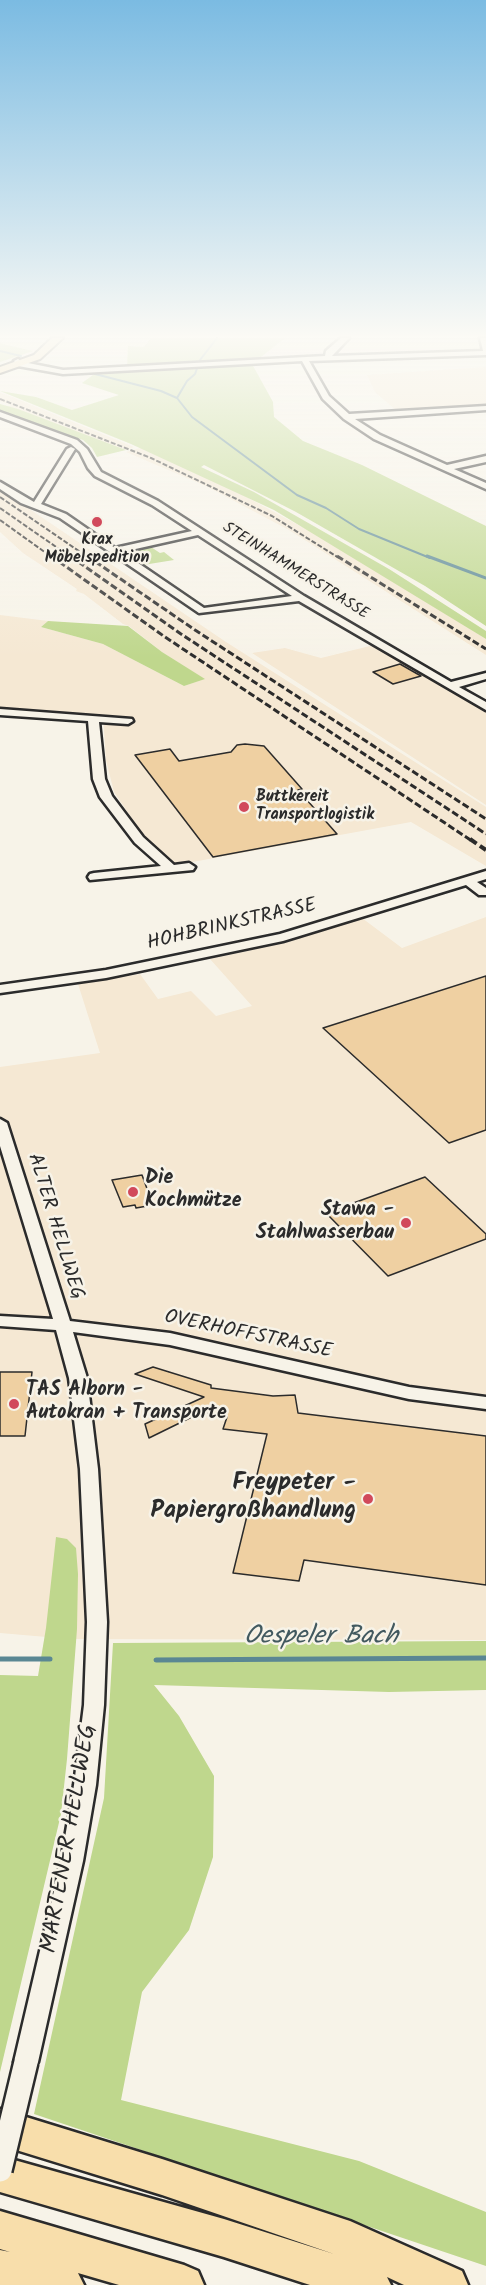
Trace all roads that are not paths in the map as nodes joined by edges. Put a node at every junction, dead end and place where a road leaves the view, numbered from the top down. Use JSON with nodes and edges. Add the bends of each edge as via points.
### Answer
{"nodes":[{"id":1,"x":77,"y":445,"type":"edge"},
{"id":2,"x":394,"y":445,"type":"edge"},
{"id":3,"x":71,"y":449,"type":"dead end"},
{"id":4,"x":486,"y":459,"type":"edge"},
{"id":5,"x":89,"y":462,"type":"junction"},
{"id":6,"x":63,"y":463,"type":"junction"},
{"id":7,"x":446,"y":468,"type":"junction"},
{"id":8,"x":0,"y":485,"type":"edge"},
{"id":9,"x":486,"y":486,"type":"edge"},
{"id":10,"x":36,"y":505,"type":"junction"},
{"id":11,"x":200,"y":532,"type":"junction"},
{"id":12,"x":113,"y":551,"type":"junction"},
{"id":13,"x":301,"y":598,"type":"junction"},
{"id":14,"x":486,"y":676,"type":"edge"},
{"id":15,"x":448,"y":686,"type":"junction"},
{"id":16,"x":486,"y":707,"type":"edge"},
{"id":17,"x":0,"y":712,"type":"edge"},
{"id":18,"x":93,"y":719,"type":"junction"},
{"id":19,"x":128,"y":721,"type":"dead end"},
{"id":20,"x":189,"y":867,"type":"dead end"},
{"id":21,"x":171,"y":869,"type":"junction"},
{"id":22,"x":486,"y":875,"type":"edge"},
{"id":23,"x":94,"y":877,"type":"dead end"},
{"id":24,"x":468,"y":880,"type":"junction"},
{"id":25,"x":483,"y":891,"type":"dead end"},
{"id":26,"x":0,"y":989,"type":"edge"},
{"id":27,"x":0,"y":1123,"type":"edge"},
{"id":28,"x":3,"y":1143,"type":"edge"},
{"id":29,"x":0,"y":1321,"type":"edge"},
{"id":30,"x":62,"y":1325,"type":"junction"},
{"id":31,"x":486,"y":1403,"type":"edge"},
{"id":32,"x":0,"y":2127,"type":"edge"},
{"id":33,"x":0,"y":2172,"type":"edge"},
{"id":34,"x":0,"y":2230,"type":"edge"},
{"id":35,"x":0,"y":2269,"type":"edge"},
{"id":36,"x":64,"y":2285,"type":"edge"},
{"id":37,"x":184,"y":2285,"type":"edge"},
{"id":38,"x":371,"y":2285,"type":"edge"},
{"id":39,"x":448,"y":2285,"type":"edge"}],
"edges":[{"from":1,"to":5,"type":"street","name":"STEINHAMMERSTRASSE"},
{"from":2,"to":7,"type":"street"},
{"from":3,"to":6,"type":"street"},
{"from":4,"to":7,"type":"street"},
{"from":5,"to":6,"type":"street"},
{"from":5,"to":11,"type":"street","name":"STEINHAMMERSTRASSE","via":[[98,474],[156,503]]},
{"from":6,"to":10,"type":"street"},
{"from":7,"to":9,"type":"street"},
{"from":8,"to":10,"type":"street"},
{"from":10,"to":12,"type":"street","via":[[63,516]]},
{"from":11,"to":12,"type":"street"},
{"from":11,"to":13,"type":"street","name":"STEINHAMMERSTRASSE"},
{"from":12,"to":13,"type":"street","via":[[202,611]]},
{"from":13,"to":15,"type":"street","name":"STEINHAMMERSTRASSE"},
{"from":14,"to":15,"type":"street"},
{"from":15,"to":16,"type":"street","name":"STEINHAMMERSTRASSE"},
{"from":17,"to":18,"type":"street"},
{"from":18,"to":19,"type":"street"},
{"from":18,"to":21,"type":"street","via":[[99,779],[106,797],[139,840]]},
{"from":20,"to":21,"type":"street"},
{"from":21,"to":23,"type":"street"},
{"from":22,"to":24,"type":"street","name":"HOHBRINKSTRASSE"},
{"from":24,"to":25,"type":"street"},
{"from":24,"to":26,"type":"street","name":"HOHBRINKSTRASSE","via":[[284,937],[114,972]]},
{"from":27,"to":28,"type":"street","name":"ALTER HELLWEG"},
{"from":28,"to":30,"type":"street","name":"ALTER HELLWEG"},
{"from":29,"to":30,"type":"street","name":"OVERHOFFSTRASSE"},
{"from":30,"to":31,"type":"street","name":"OVERHOFFSTRASSE","via":[[170,1339],[409,1393]]},
{"from":30,"to":33,"type":"street","name":"MARTENER HELLWEG","bridge":true,"via":[[78,1378],[85,1423],[97,1622],[96,1671],[89,1756],[72,1861]]},
{"from":32,"to":39,"type":"highway","via":[[350,2240]]},
{"from":33,"to":38,"type":"highway"},
{"from":34,"to":37,"type":"highway"},
{"from":35,"to":36,"type":"highway"}]}
